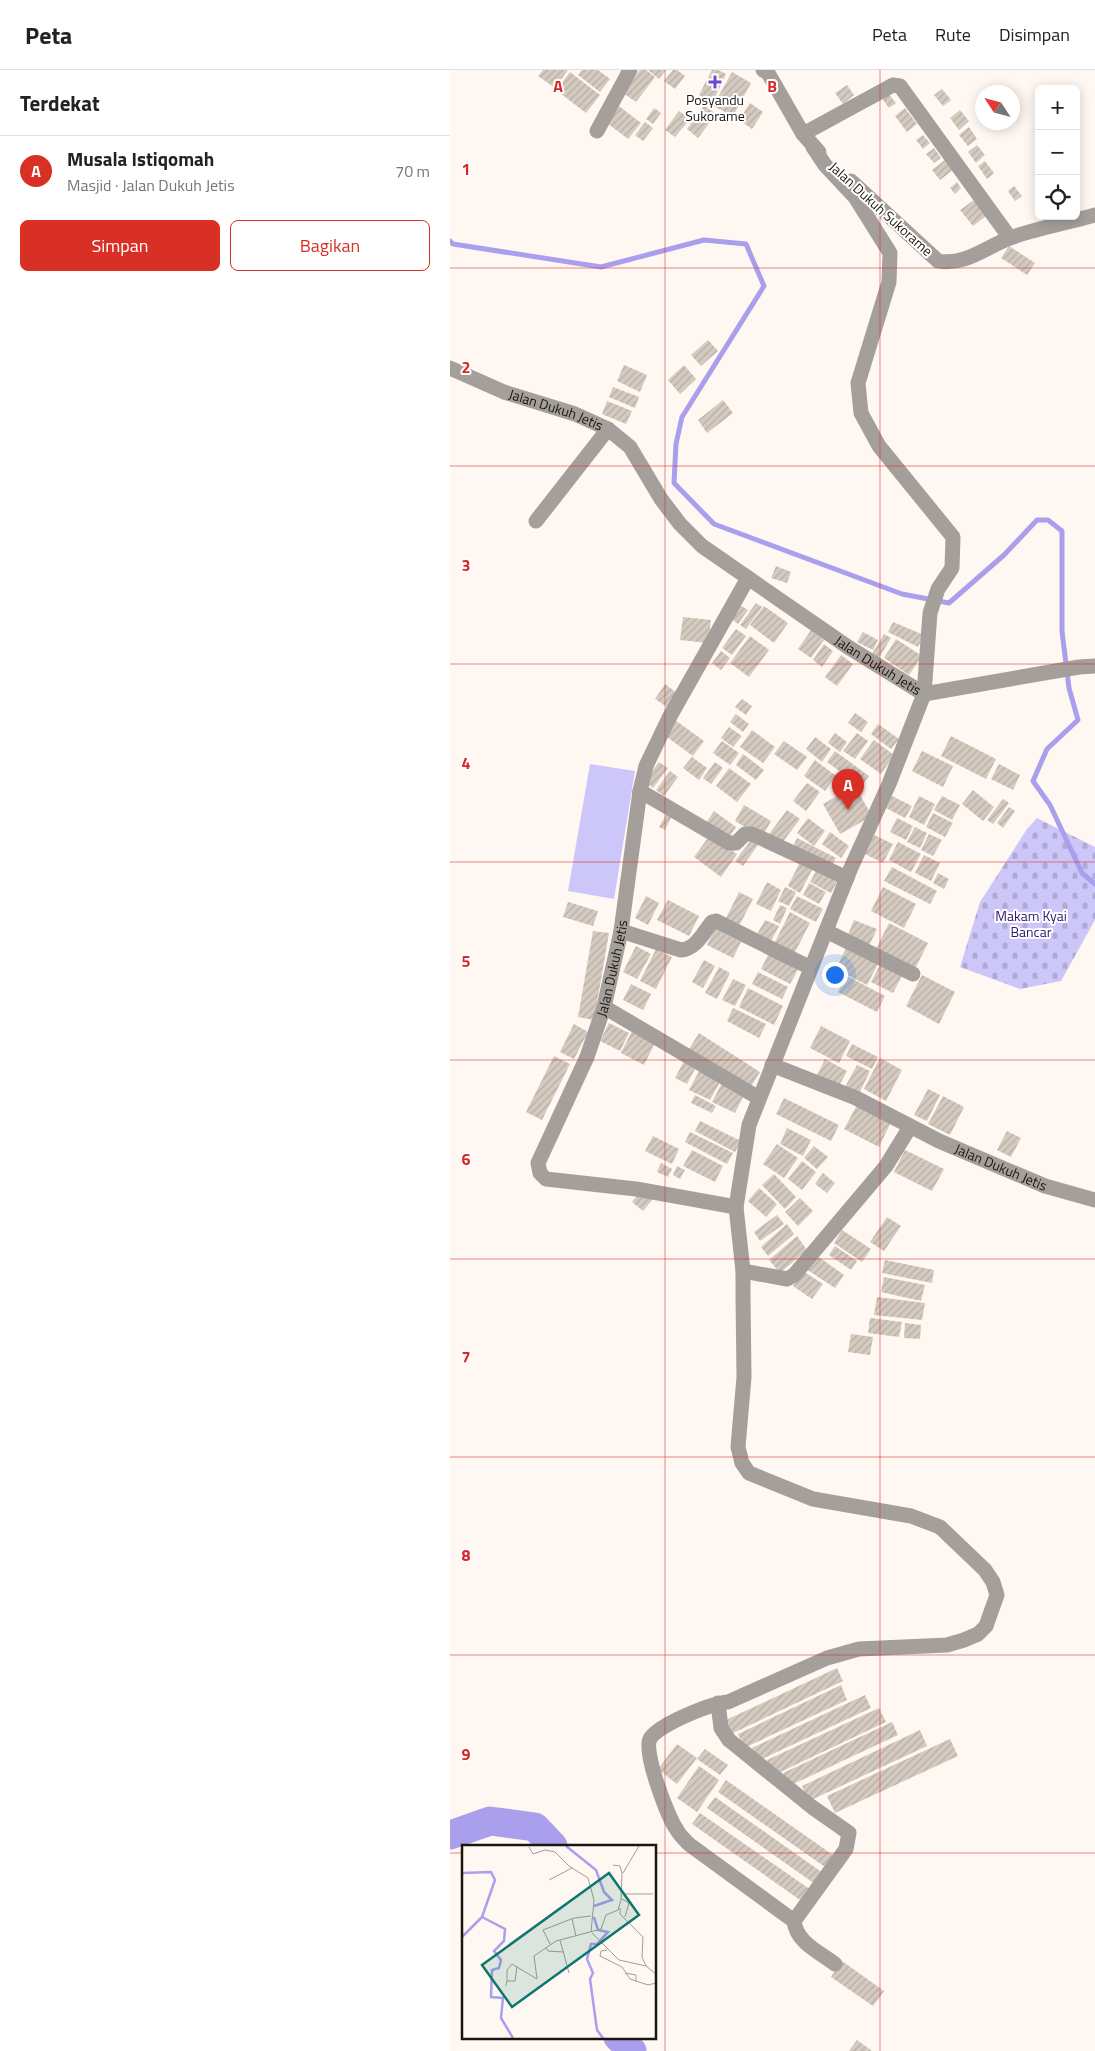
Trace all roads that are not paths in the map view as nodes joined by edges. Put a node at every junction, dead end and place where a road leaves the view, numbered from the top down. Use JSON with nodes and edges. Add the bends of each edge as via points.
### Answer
{"nodes":[{"id":1,"x":630,"y":70,"type":"edge"},
{"id":2,"x":767,"y":71,"type":"edge"},
{"id":3,"x":597,"y":131,"type":"dead end"},
{"id":4,"x":803,"y":134,"type":"junction"},
{"id":5,"x":813,"y":147,"type":"junction"},
{"id":6,"x":1095,"y":215,"type":"edge"},
{"id":7,"x":1010,"y":238,"type":"junction"},
{"id":8,"x":450,"y":368,"type":"edge"},
{"id":9,"x":608,"y":429,"type":"junction"},
{"id":10,"x":536,"y":521,"type":"dead end"},
{"id":11,"x":748,"y":578,"type":"junction"},
{"id":12,"x":1095,"y":666,"type":"edge"},
{"id":13,"x":924,"y":694,"type":"junction"},
{"id":14,"x":640,"y":791,"type":"junction"},
{"id":15,"x":847,"y":878,"type":"junction"},
{"id":16,"x":621,"y":931,"type":"junction"},
{"id":17,"x":826,"y":931,"type":"junction"},
{"id":18,"x":811,"y":968,"type":"junction"},
{"id":19,"x":913,"y":974,"type":"dead end"},
{"id":20,"x":604,"y":1007,"type":"junction"},
{"id":21,"x":772,"y":1065,"type":"junction"},
{"id":22,"x":759,"y":1098,"type":"junction"},
{"id":23,"x":910,"y":1128,"type":"junction"},
{"id":24,"x":1095,"y":1200,"type":"edge"},
{"id":25,"x":736,"y":1207,"type":"junction"},
{"id":26,"x":742,"y":1271,"type":"junction"},
{"id":27,"x":718,"y":1703,"type":"junction"},
{"id":28,"x":794,"y":1921,"type":"junction"},
{"id":29,"x":835,"y":1964,"type":"dead end"}],
"edges":[{"from":1,"to":3,"type":"street"},
{"from":2,"to":4,"type":"street","name":"Jalan Dukuh Sukorame"},
{"from":4,"to":5,"type":"street","name":"Jalan Dukuh Sukorame"},
{"from":4,"to":7,"type":"street","via":[[893,85],[900,86]]},
{"from":5,"to":7,"type":"street","name":"Jalan Dukuh Sukorame","via":[[938,261],[959,262]]},
{"from":5,"to":13,"type":"street","name":"Jalan Dukuh Sukorame","via":[[855,197],[890,252],[889,282],[858,383],[861,413],[878,446],[953,537],[952,568],[938,589],[930,613]]},
{"from":6,"to":7,"type":"street","name":"Jalan Dukuh Sukorame"},
{"from":8,"to":9,"type":"street","name":"Jalan Dukuh Jetis","via":[[504,392],[575,414]]},
{"from":9,"to":10,"type":"street"},
{"from":9,"to":11,"type":"street","name":"Jalan Dukuh Jetis","via":[[630,447],[680,524],[702,546]]},
{"from":11,"to":13,"type":"street","name":"Jalan Dukuh Jetis","via":[[848,647]]},
{"from":11,"to":14,"type":"street","name":"Jalan Dukuh Jetis","via":[[669,718],[646,766]]},
{"from":12,"to":13,"type":"street"},
{"from":13,"to":15,"type":"street","name":"Jalan Dukuh Jetis"},
{"from":14,"to":15,"type":"street","via":[[729,844],[736,843],[745,834],[752,834]]},
{"from":14,"to":16,"type":"street","name":"Jalan Dukuh Jetis"},
{"from":15,"to":17,"type":"street","name":"Jalan Dukuh Jetis"},
{"from":16,"to":18,"type":"street","via":[[688,950],[716,921]]},
{"from":16,"to":20,"type":"street","name":"Jalan Dukuh Jetis"},
{"from":17,"to":18,"type":"street","name":"Jalan Dukuh Jetis"},
{"from":17,"to":19,"type":"street"},
{"from":18,"to":21,"type":"street","name":"Jalan Dukuh Jetis"},
{"from":20,"to":22,"type":"street"},
{"from":20,"to":25,"type":"street","name":"Jalan Dukuh Jetis","via":[[587,1058],[538,1163],[540,1173],[546,1179],[636,1189]]},
{"from":21,"to":22,"type":"street","name":"Jalan Dukuh Jetis"},
{"from":21,"to":23,"type":"street","name":"Jalan Dukuh Jetis","via":[[856,1098]]},
{"from":22,"to":25,"type":"street","name":"Jalan Dukuh Jetis","via":[[749,1125]]},
{"from":23,"to":24,"type":"street","name":"Jalan Dukuh Jetis","via":[[1044,1186]]},
{"from":23,"to":26,"type":"street","via":[[886,1166],[794,1275],[787,1279]]},
{"from":25,"to":26,"type":"street","name":"Jalan Dukuh Jetis"},
{"from":26,"to":27,"type":"street","name":"Jalan Dukuh Jetis","via":[[744,1377],[738,1447],[742,1463],[749,1473],[813,1499],[911,1516],[940,1527],[985,1570],[997,1595],[986,1626],[964,1640],[948,1645],[859,1649],[827,1658],[728,1702]]},
{"from":27,"to":28,"type":"street","via":[[721,1728],[729,1740],[849,1833],[846,1849]]},
{"from":27,"to":28,"type":"street","name":"Jalan Dukuh Jetis","via":[[656,1732],[647,1747],[650,1763],[676,1830],[690,1845]]},
{"from":28,"to":29,"type":"street","via":[[800,1938]]}]}
